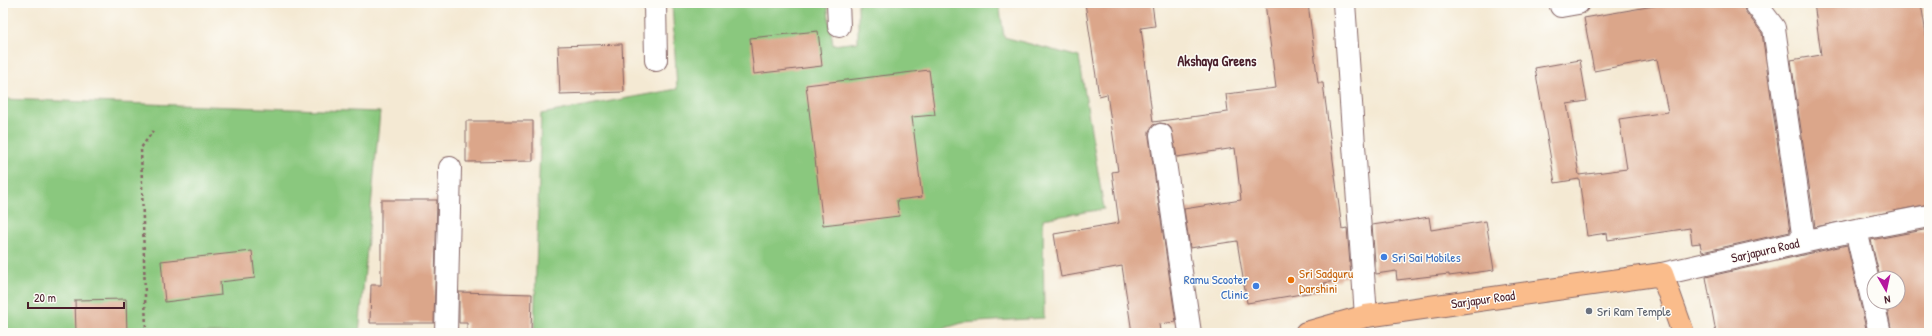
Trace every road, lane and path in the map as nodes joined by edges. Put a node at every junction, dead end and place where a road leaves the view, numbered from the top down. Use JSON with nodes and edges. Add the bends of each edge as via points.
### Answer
{"nodes":[{"id":1,"x":654,"y":3,"type":"edge"},
{"id":2,"x":838,"y":3,"type":"edge"},
{"id":3,"x":1344,"y":3,"type":"edge"},
{"id":4,"x":1561,"y":3,"type":"edge"},
{"id":5,"x":1578,"y":3,"type":"edge"},
{"id":6,"x":1755,"y":3,"type":"edge"},
{"id":7,"x":839,"y":26,"type":"dead end"},
{"id":8,"x":656,"y":60,"type":"dead end"},
{"id":9,"x":153,"y":131,"type":"dead end"},
{"id":10,"x":1161,"y":135,"type":"dead end"},
{"id":11,"x":450,"y":168,"type":"dead end"},
{"id":12,"x":1929,"y":216,"type":"edge"},
{"id":13,"x":1856,"y":230,"type":"junction"},
{"id":14,"x":1804,"y":241,"type":"junction"},
{"id":15,"x":1662,"y":274,"type":"junction"},
{"id":16,"x":1366,"y":316,"type":"junction"},
{"id":17,"x":146,"y":333,"type":"edge"},
{"id":18,"x":446,"y":333,"type":"edge"},
{"id":19,"x":1190,"y":333,"type":"edge"},
{"id":20,"x":1306,"y":333,"type":"edge"},
{"id":21,"x":1683,"y":333,"type":"edge"},
{"id":22,"x":1880,"y":333,"type":"edge"}],
"edges":[{"from":1,"to":8,"type":"street"},
{"from":2,"to":7,"type":"street"},
{"from":3,"to":16,"type":"street"},
{"from":4,"to":5,"type":"street","via":[[1561,6]]},
{"from":6,"to":14,"type":"street","via":[[1774,28]]},
{"from":9,"to":17,"type":"path","via":[[141,148]]},
{"from":10,"to":19,"type":"street"},
{"from":11,"to":18,"type":"street"},
{"from":12,"to":13,"type":"street","name":"Sarjapura Road"},
{"from":13,"to":14,"type":"street","name":"Sarjapura Road"},
{"from":13,"to":22,"type":"street"},
{"from":14,"to":15,"type":"street","name":"Sarjapura Road"},
{"from":15,"to":16,"type":"main road","name":"Sarjapur Road"},
{"from":15,"to":21,"type":"main road"},
{"from":16,"to":20,"type":"main road","name":"Sarjapur Road"}]}
